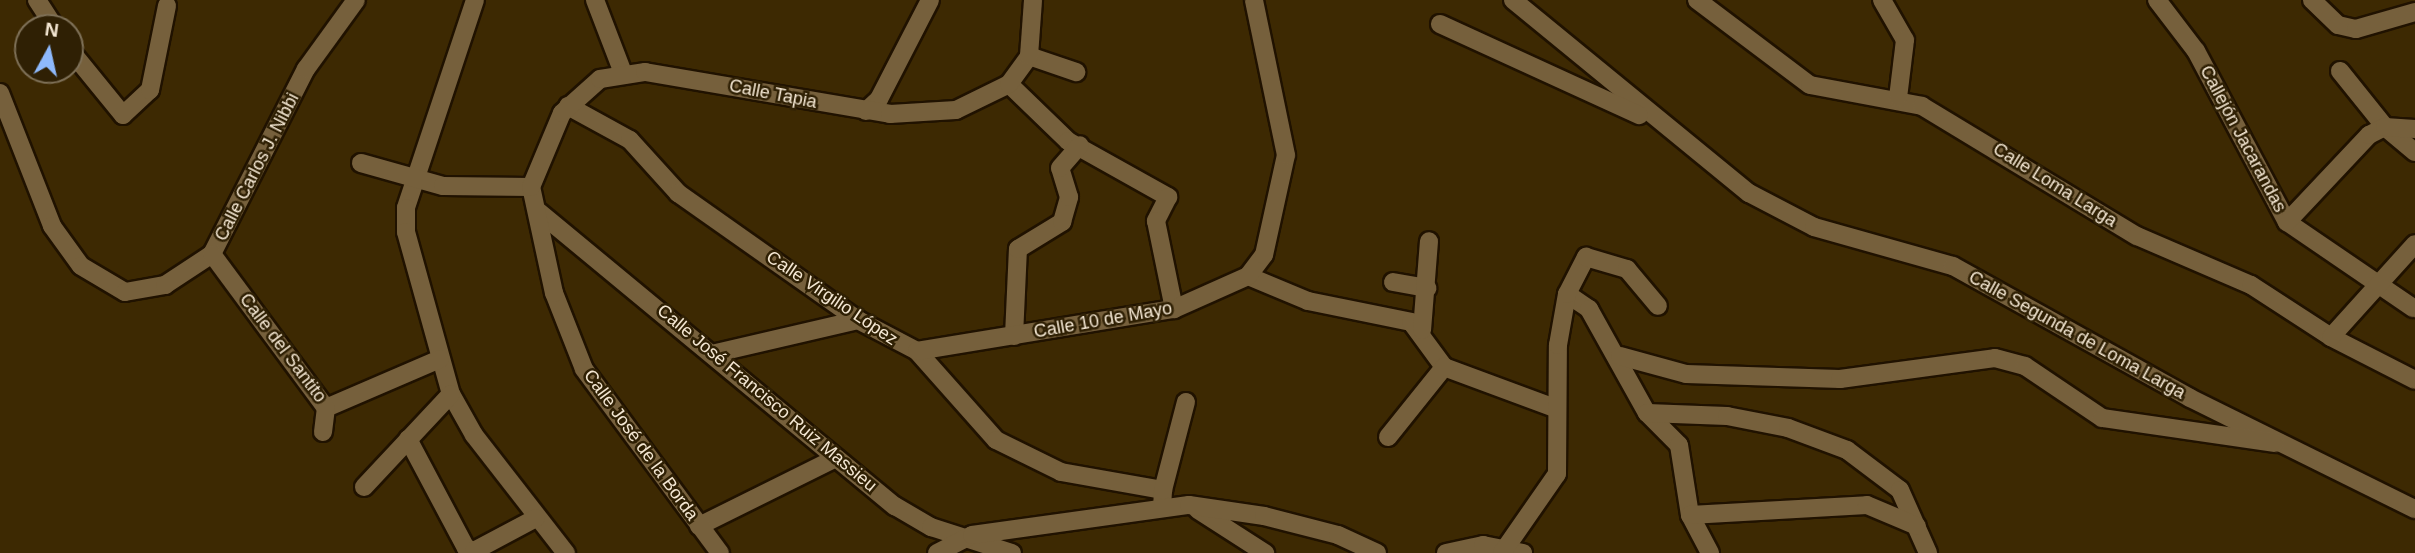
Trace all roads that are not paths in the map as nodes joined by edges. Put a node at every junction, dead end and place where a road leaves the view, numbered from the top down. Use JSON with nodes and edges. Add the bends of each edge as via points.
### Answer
{"nodes":[{"id":1,"x":356,"y":0,"type":"edge"},
{"id":2,"x":475,"y":0,"type":"edge"},
{"id":3,"x":595,"y":0,"type":"edge"},
{"id":4,"x":930,"y":0,"type":"edge"},
{"id":5,"x":1033,"y":0,"type":"edge"},
{"id":6,"x":1254,"y":0,"type":"edge"},
{"id":7,"x":1513,"y":0,"type":"edge"},
{"id":8,"x":1697,"y":0,"type":"edge"},
{"id":9,"x":1882,"y":0,"type":"edge"},
{"id":10,"x":2157,"y":0,"type":"edge"},
{"id":11,"x":2312,"y":0,"type":"edge"},
{"id":12,"x":167,"y":6,"type":"dead end"},
{"id":13,"x":2415,"y":12,"type":"edge"},
{"id":14,"x":1440,"y":24,"type":"dead end"},
{"id":15,"x":1029,"y":56,"type":"junction"},
{"id":16,"x":84,"y":67,"type":"edge"},
{"id":17,"x":2340,"y":71,"type":"dead end"},
{"id":18,"x":1076,"y":72,"type":"dead end"},
{"id":19,"x":623,"y":73,"type":"junction"},
{"id":20,"x":1009,"y":84,"type":"junction"},
{"id":21,"x":0,"y":93,"type":"edge"},
{"id":22,"x":1898,"y":98,"type":"junction"},
{"id":23,"x":568,"y":106,"type":"junction"},
{"id":24,"x":866,"y":111,"type":"junction"},
{"id":25,"x":2385,"y":127,"type":"junction"},
{"id":26,"x":1667,"y":129,"type":"junction"},
{"id":27,"x":2415,"y":129,"type":"edge"},
{"id":28,"x":1080,"y":145,"type":"junction"},
{"id":29,"x":2415,"y":152,"type":"edge"},
{"id":30,"x":361,"y":163,"type":"dead end"},
{"id":31,"x":415,"y":178,"type":"junction"},
{"id":32,"x":531,"y":187,"type":"junction"},
{"id":33,"x":539,"y":212,"type":"junction"},
{"id":34,"x":2287,"y":222,"type":"junction"},
{"id":35,"x":1429,"y":241,"type":"dead end"},
{"id":36,"x":2415,"y":244,"type":"edge"},
{"id":37,"x":212,"y":254,"type":"junction"},
{"id":38,"x":1248,"y":276,"type":"junction"},
{"id":39,"x":1393,"y":282,"type":"dead end"},
{"id":40,"x":2379,"y":285,"type":"junction"},
{"id":41,"x":1427,"y":288,"type":"junction"},
{"id":42,"x":1567,"y":294,"type":"junction"},
{"id":43,"x":1658,"y":306,"type":"dead end"},
{"id":44,"x":2413,"y":308,"type":"dead end"},
{"id":45,"x":1174,"y":309,"type":"junction"},
{"id":46,"x":858,"y":320,"type":"junction"},
{"id":47,"x":1422,"y":330,"type":"junction"},
{"id":48,"x":1014,"y":336,"type":"junction"},
{"id":49,"x":2331,"y":337,"type":"junction"},
{"id":50,"x":917,"y":351,"type":"junction"},
{"id":51,"x":716,"y":352,"type":"junction"},
{"id":52,"x":1620,"y":355,"type":"junction"},
{"id":53,"x":440,"y":359,"type":"junction"},
{"id":54,"x":1444,"y":366,"type":"junction"},
{"id":55,"x":2415,"y":380,"type":"edge"},
{"id":56,"x":451,"y":394,"type":"junction"},
{"id":57,"x":1186,"y":402,"type":"dead end"},
{"id":58,"x":326,"y":408,"type":"junction"},
{"id":59,"x":1555,"y":408,"type":"junction"},
{"id":60,"x":1647,"y":413,"type":"junction"},
{"id":61,"x":323,"y":432,"type":"dead end"},
{"id":62,"x":1388,"y":438,"type":"dead end"},
{"id":63,"x":408,"y":439,"type":"junction"},
{"id":64,"x":2294,"y":446,"type":"junction"},
{"id":65,"x":836,"y":458,"type":"junction"},
{"id":66,"x":364,"y":487,"type":"dead end"},
{"id":67,"x":1162,"y":499,"type":"junction"},
{"id":68,"x":1189,"y":505,"type":"junction"},
{"id":69,"x":2415,"y":509,"type":"edge"},
{"id":70,"x":1690,"y":515,"type":"junction"},
{"id":71,"x":536,"y":518,"type":"junction"},
{"id":72,"x":699,"y":526,"type":"junction"},
{"id":73,"x":1917,"y":526,"type":"junction"},
{"id":74,"x":972,"y":535,"type":"junction"},
{"id":75,"x":1502,"y":551,"type":"edge"},
{"id":76,"x":566,"y":553,"type":"edge"},
{"id":77,"x":720,"y":553,"type":"edge"},
{"id":78,"x":937,"y":553,"type":"edge"},
{"id":79,"x":1012,"y":553,"type":"edge"},
{"id":80,"x":1265,"y":553,"type":"edge"},
{"id":81,"x":1377,"y":553,"type":"edge"},
{"id":82,"x":1446,"y":553,"type":"edge"},
{"id":83,"x":1523,"y":553,"type":"edge"},
{"id":84,"x":1710,"y":553,"type":"edge"},
{"id":85,"x":1928,"y":553,"type":"edge"}],
"edges":[{"from":1,"to":37,"type":"street","name":"Calle Carlos J. Nibbi","via":[[306,69]]},
{"from":2,"to":31,"type":"street"},
{"from":3,"to":19,"type":"street"},
{"from":4,"to":24,"type":"street","via":[[885,89]]},
{"from":5,"to":15,"type":"street"},
{"from":6,"to":38,"type":"street","via":[[1286,155],[1264,255]]},
{"from":7,"to":26,"type":"street","name":"Calle Segunda de Loma Larga"},
{"from":8,"to":22,"type":"street","name":"Calle Loma Larga","via":[[1810,85]]},
{"from":9,"to":22,"type":"street","via":[[1905,40]]},
{"from":10,"to":34,"type":"street","name":"Callejón Jacarandas","via":[[2203,62]]},
{"from":11,"to":13,"type":"street","via":[[2338,25],[2356,29]]},
{"from":12,"to":16,"type":"street","via":[[150,90],[123,115]]},
{"from":14,"to":26,"type":"street","name":"Calle Segunda de Loma Larga"},
{"from":15,"to":18,"type":"street"},
{"from":15,"to":20,"type":"street","name":"Calle Tapia"},
{"from":17,"to":25,"type":"street"},
{"from":19,"to":23,"type":"street","name":"Calle Tapia","via":[[600,79]]},
{"from":19,"to":24,"type":"street","name":"Calle Tapia","via":[[684,75]]},
{"from":20,"to":24,"type":"street","name":"Calle Tapia","via":[[956,110]]},
{"from":20,"to":28,"type":"street"},
{"from":21,"to":37,"type":"street","name":"Calle Carlos J. Nibbi","via":[[52,226],[81,265],[125,292],[166,285]]},
{"from":22,"to":49,"type":"street","name":"Calle Loma Larga","via":[[1973,135],[2137,236],[2251,285]]},
{"from":23,"to":32,"type":"street","name":"Calle Tapia"},
{"from":23,"to":46,"type":"street","name":"Calle Virgilio López","via":[[630,140],[678,193]]},
{"from":25,"to":27,"type":"street"},
{"from":25,"to":29,"type":"street"},
{"from":25,"to":34,"type":"street","via":[[2369,135]]},
{"from":26,"to":64,"type":"street","name":"Calle Segunda de Loma Larga","via":[[1749,193],[1814,228],[1953,267],[2190,398]]},
{"from":28,"to":45,"type":"street","via":[[1168,197],[1156,221]]},
{"from":28,"to":48,"type":"street","via":[[1060,168],[1069,197],[1062,222],[1018,249]]},
{"from":30,"to":31,"type":"street"},
{"from":31,"to":32,"type":"street","via":[[501,190]]},
{"from":31,"to":53,"type":"street","via":[[406,232]]},
{"from":32,"to":33,"type":"street"},
{"from":33,"to":51,"type":"street","name":"Calle José Francisco Ruiz Massieu"},
{"from":33,"to":72,"type":"street","name":"Calle José de la Borda","via":[[554,293],[584,369]]},
{"from":34,"to":40,"type":"street","name":"Callejón Jacarandas"},
{"from":35,"to":41,"type":"street"},
{"from":36,"to":40,"type":"street"},
{"from":37,"to":58,"type":"street","name":"Calle del Santito"},
{"from":38,"to":45,"type":"street","name":"Calle 10 de Mayo"},
{"from":38,"to":47,"type":"street","via":[[1279,292],[1411,321]]},
{"from":39,"to":41,"type":"street"},
{"from":40,"to":44,"type":"street","name":"Callejón Jacarandas"},
{"from":40,"to":49,"type":"street"},
{"from":41,"to":47,"type":"street"},
{"from":42,"to":43,"type":"street","via":[[1591,254],[1627,269]]},
{"from":42,"to":52,"type":"street","via":[[1589,309]]},
{"from":42,"to":59,"type":"street"},
{"from":45,"to":48,"type":"street","name":"Calle 10 de Mayo"},
{"from":46,"to":50,"type":"street","name":"Calle Virgilio López"},
{"from":46,"to":51,"type":"street"},
{"from":47,"to":54,"type":"street"},
{"from":48,"to":50,"type":"street","name":"Calle 10 de Mayo"},
{"from":49,"to":55,"type":"street","name":"Calle Loma Larga"},
{"from":50,"to":67,"type":"street","name":"Calle Virgilio López","via":[[996,440],[1061,472]]},
{"from":51,"to":65,"type":"street","name":"Calle José Francisco Ruiz Massieu"},
{"from":52,"to":60,"type":"street"},
{"from":52,"to":64,"type":"street","via":[[1686,374],[1840,379],[1996,358],[2025,366],[2102,418]]},
{"from":53,"to":56,"type":"street"},
{"from":53,"to":58,"type":"street","name":"Calle del Santito"},
{"from":54,"to":59,"type":"street"},
{"from":54,"to":62,"type":"street"},
{"from":56,"to":63,"type":"street"},
{"from":56,"to":71,"type":"street"},
{"from":57,"to":67,"type":"street"},
{"from":58,"to":61,"type":"street"},
{"from":59,"to":75,"type":"street","via":[[1557,474]]},
{"from":60,"to":70,"type":"street","via":[[1679,445]]},
{"from":60,"to":73,"type":"street","via":[[1727,416],[1788,428],[1847,450],[1888,475]]},
{"from":63,"to":66,"type":"street"},
{"from":63,"to":71,"type":"street","via":[[466,548],[474,551]]},
{"from":64,"to":69,"type":"street","name":"Calle Segunda de Loma Larga"},
{"from":65,"to":72,"type":"street"},
{"from":65,"to":74,"type":"street","name":"Calle José Francisco Ruiz Massieu","via":[[919,520]]},
{"from":67,"to":68,"type":"street"},
{"from":67,"to":74,"type":"street"},
{"from":68,"to":80,"type":"street"},
{"from":68,"to":81,"type":"street","via":[[1264,516],[1338,535]]},
{"from":70,"to":73,"type":"street","via":[[1867,505]]},
{"from":70,"to":84,"type":"street"},
{"from":71,"to":76,"type":"street"},
{"from":72,"to":77,"type":"street","name":"Calle José de la Borda"},
{"from":73,"to":85,"type":"street"},
{"from":74,"to":78,"type":"street"},
{"from":74,"to":79,"type":"street","name":"Calle José Francisco Ruiz Massieu"},
{"from":75,"to":82,"type":"street","via":[[1483,545]]},
{"from":75,"to":83,"type":"street"}]}
